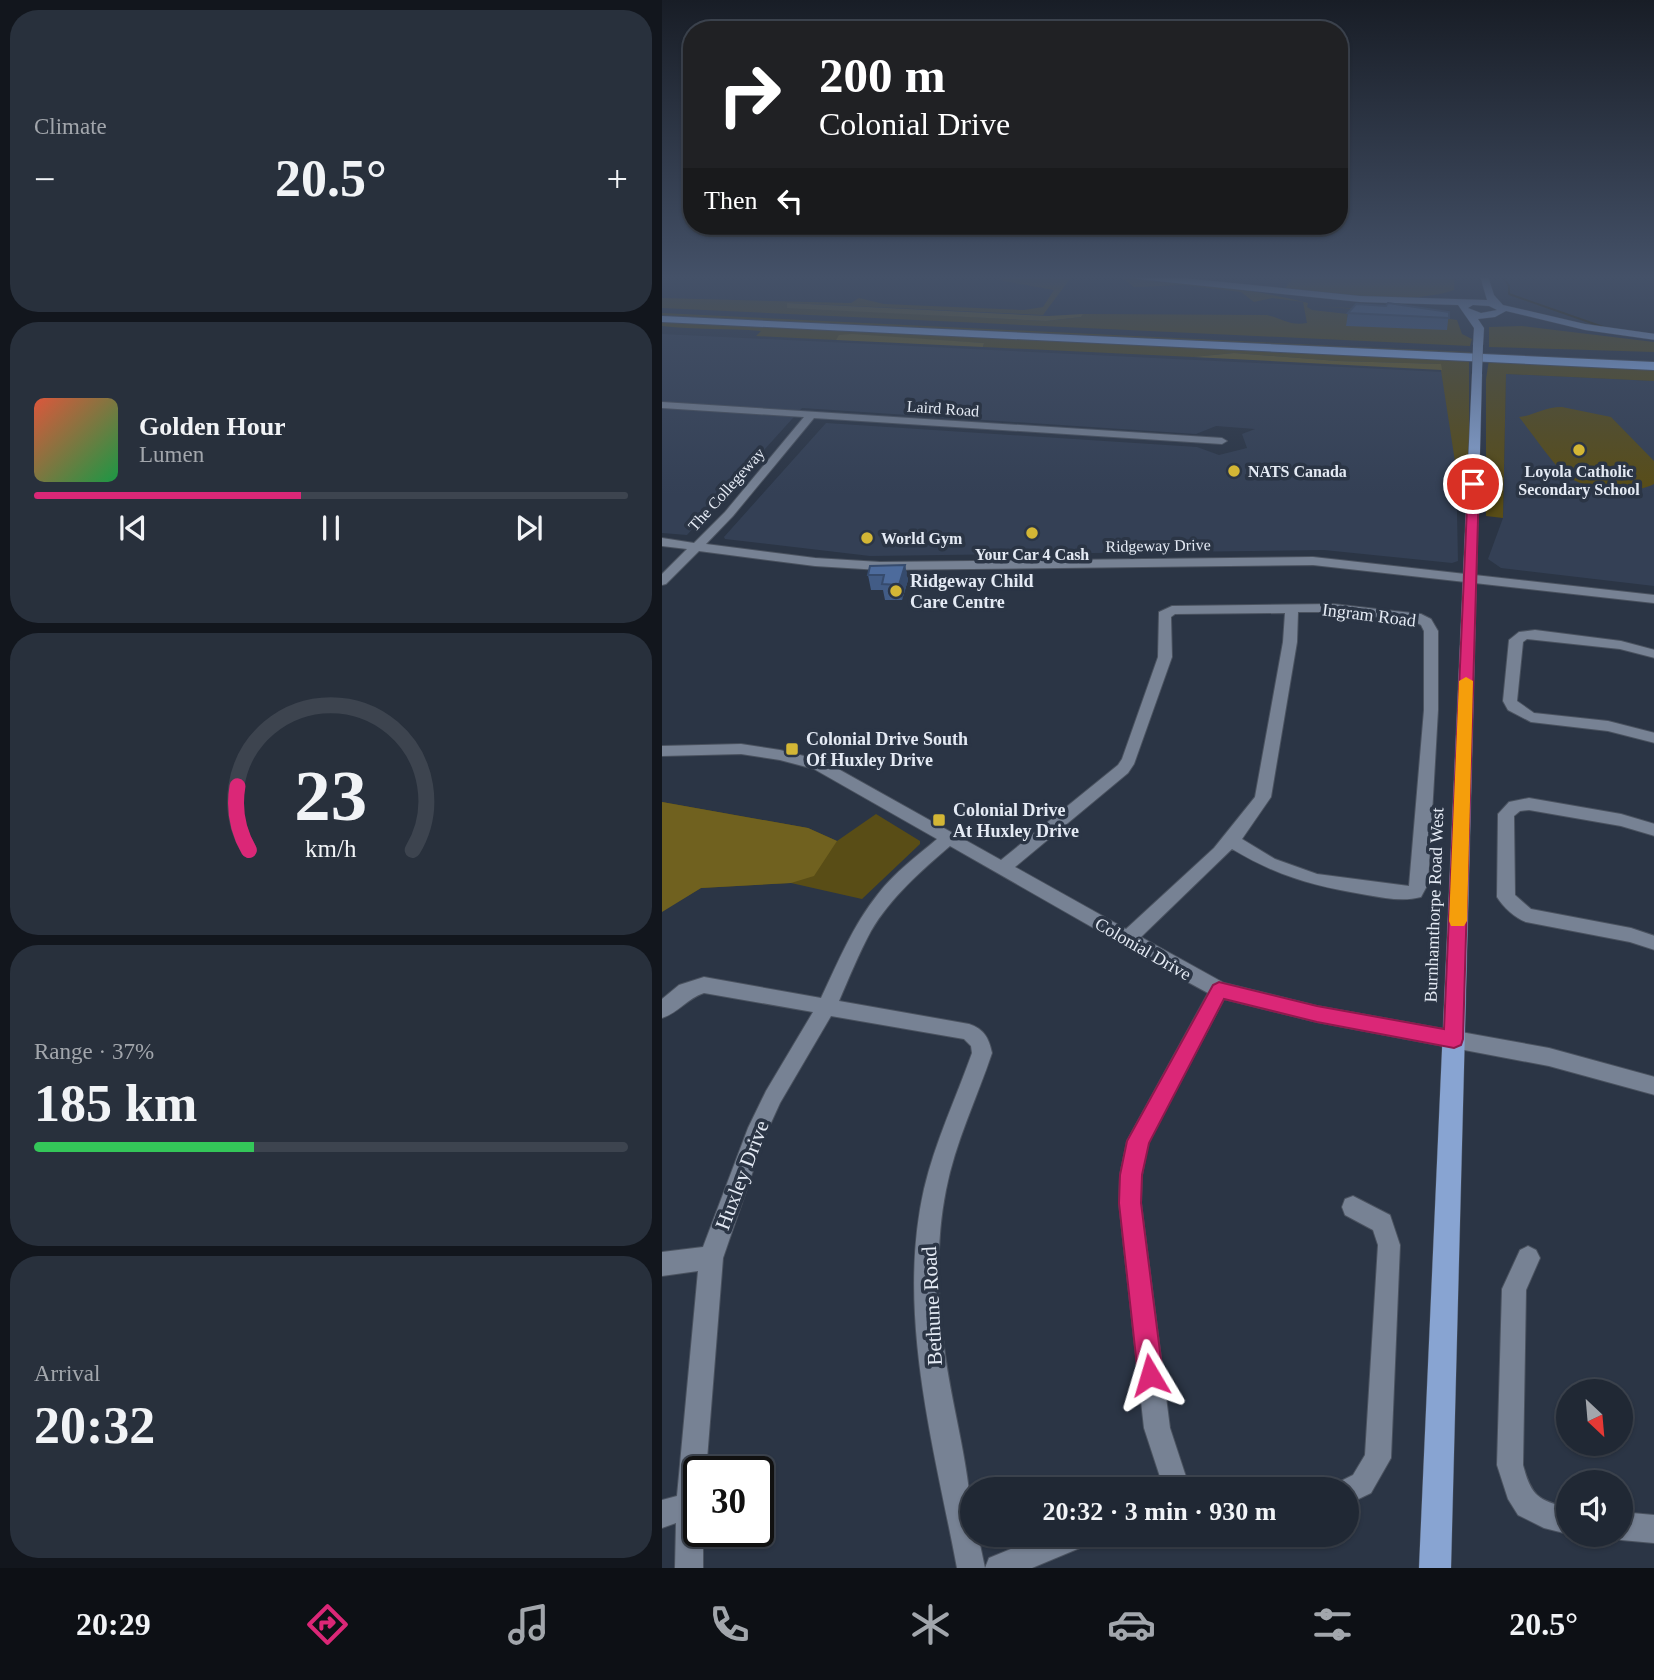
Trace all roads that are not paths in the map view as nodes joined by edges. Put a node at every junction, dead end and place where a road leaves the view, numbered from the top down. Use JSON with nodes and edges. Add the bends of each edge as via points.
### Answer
{"nodes":[{"id":1,"x":1299,"y":349,"type":"edge"},
{"id":2,"x":1478,"y":349,"type":"edge"},
{"id":3,"x":1492,"y":349,"type":"edge"},
{"id":4,"x":1654,"y":357,"type":"edge"},
{"id":5,"x":1654,"y":366,"type":"edge"},
{"id":6,"x":662,"y":405,"type":"edge"},
{"id":7,"x":811,"y":415,"type":"junction"},
{"id":8,"x":1222,"y":441,"type":"dead end"},
{"id":9,"x":662,"y":542,"type":"edge"},
{"id":10,"x":696,"y":547,"type":"junction"},
{"id":11,"x":1470,"y":577,"type":"junction"},
{"id":12,"x":662,"y":581,"type":"edge"},
{"id":13,"x":1654,"y":599,"type":"edge"},
{"id":14,"x":1292,"y":608,"type":"junction"},
{"id":15,"x":1654,"y":654,"type":"edge"},
{"id":16,"x":1654,"y":738,"type":"edge"},
{"id":17,"x":662,"y":751,"type":"edge"},
{"id":18,"x":1654,"y":830,"type":"edge"},
{"id":19,"x":949,"y":838,"type":"junction"},
{"id":20,"x":1230,"y":841,"type":"junction"},
{"id":21,"x":1002,"y":868,"type":"junction"},
{"id":22,"x":1126,"y":940,"type":"junction"},
{"id":23,"x":1654,"y":943,"type":"edge"},
{"id":24,"x":1219,"y":990,"type":"junction"},
{"id":25,"x":827,"y":1005,"type":"junction"},
{"id":26,"x":662,"y":1010,"type":"edge"},
{"id":27,"x":1454,"y":1039,"type":"junction"},
{"id":28,"x":1654,"y":1086,"type":"edge"},
{"id":29,"x":1353,"y":1207,"type":"dead end"},
{"id":30,"x":711,"y":1258,"type":"junction"},
{"id":31,"x":1528,"y":1258,"type":"dead end"},
{"id":32,"x":662,"y":1264,"type":"edge"},
{"id":33,"x":695,"y":1456,"type":"edge"},
{"id":34,"x":1173,"y":1477,"type":"edge"},
{"id":35,"x":1359,"y":1486,"type":"edge"},
{"id":36,"x":683,"y":1507,"type":"edge"},
{"id":37,"x":662,"y":1514,"type":"edge"},
{"id":38,"x":1556,"y":1519,"type":"edge"},
{"id":39,"x":1633,"y":1527,"type":"edge"},
{"id":40,"x":1654,"y":1530,"type":"edge"},
{"id":41,"x":690,"y":1547,"type":"edge"},
{"id":42,"x":1049,"y":1547,"type":"edge"},
{"id":43,"x":689,"y":1568,"type":"edge"},
{"id":44,"x":971,"y":1568,"type":"edge"},
{"id":45,"x":999,"y":1568,"type":"edge"},
{"id":46,"x":1435,"y":1568,"type":"edge"}],
"edges":[{"from":1,"to":5,"type":"highway"},
{"from":2,"to":11,"type":"main road","name":"Burnhamthorpe Road West","bridge":true},
{"from":3,"to":4,"type":"highway"},
{"from":6,"to":7,"type":"street","name":"Laird Road"},
{"from":7,"to":8,"type":"street","name":"Laird Road"},
{"from":7,"to":10,"type":"street","name":"The Collegeway"},
{"from":9,"to":10,"type":"street","name":"Ridgeway Drive"},
{"from":10,"to":11,"type":"street","name":"Ridgeway Drive","via":[[880,566],[1313,561]]},
{"from":10,"to":12,"type":"street","name":"The Collegeway"},
{"from":11,"to":13,"type":"street","name":"Ridgeway Drive"},
{"from":11,"to":27,"type":"main road","name":"Burnhamthorpe Road West"},
{"from":14,"to":20,"type":"street","via":[[1263,797]]},
{"from":14,"to":20,"type":"street","name":"Ingram Road","via":[[1416,617],[1431,631],[1431,710],[1419,884],[1403,894],[1315,880],[1269,863]]},
{"from":14,"to":21,"type":"street","name":"Ingram Road","via":[[1184,608],[1164,615],[1165,657],[1129,760]]},
{"from":15,"to":16,"type":"street","via":[[1621,645],[1524,635],[1516,640],[1510,701],[1531,717],[1608,726]]},
{"from":17,"to":19,"type":"street","name":"Colonial Drive","via":[[738,748],[799,758],[833,771]]},
{"from":18,"to":23,"type":"street","via":[[1529,804],[1515,806],[1506,814],[1506,897],[1526,915]]},
{"from":19,"to":21,"type":"street","name":"Colonial Drive"},
{"from":19,"to":25,"type":"street","name":"Huxley Drive","via":[[885,897],[864,927]]},
{"from":20,"to":22,"type":"street"},
{"from":21,"to":22,"type":"street","name":"Colonial Drive"},
{"from":22,"to":24,"type":"street","name":"Colonial Drive"},
{"from":24,"to":27,"type":"street","name":"Colonial Drive"},
{"from":24,"to":34,"type":"street","via":[[1138,1141],[1131,1175],[1130,1203],[1157,1429]]},
{"from":25,"to":26,"type":"street","via":[[704,985],[686,991]]},
{"from":25,"to":30,"type":"street","name":"Huxley Drive","via":[[755,1135]]},
{"from":25,"to":44,"type":"street","name":"Bethune Road","via":[[969,1032],[980,1042],[982,1053],[951,1131],[935,1191],[926,1255],[931,1348]]},
{"from":27,"to":28,"type":"street","name":"Colonial Drive","via":[[1574,1063]]},
{"from":27,"to":46,"type":"main road","name":"Burnhamthorpe Road West"},
{"from":29,"to":35,"type":"street","via":[[1382,1223],[1389,1245],[1378,1458]]},
{"from":30,"to":32,"type":"street"},
{"from":30,"to":33,"type":"street","name":"Huxley Drive"},
{"from":31,"to":38,"type":"street","via":[[1514,1289],[1510,1465],[1514,1486],[1527,1507]]},
{"from":36,"to":37,"type":"street"},
{"from":39,"to":40,"type":"street"},
{"from":41,"to":43,"type":"street","name":"Huxley Drive"},
{"from":42,"to":45,"type":"street"}]}
